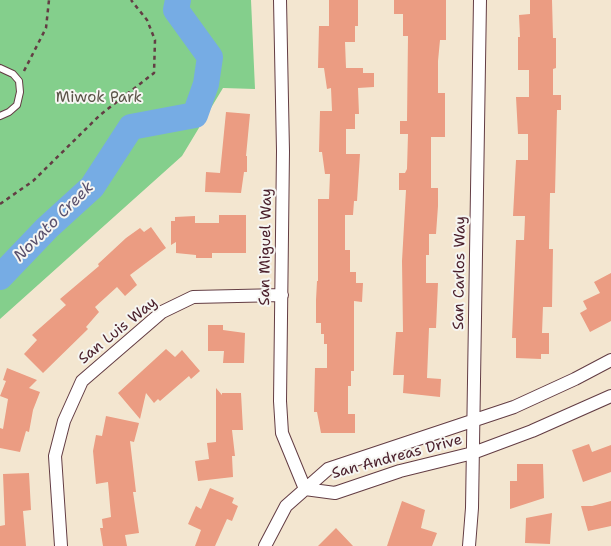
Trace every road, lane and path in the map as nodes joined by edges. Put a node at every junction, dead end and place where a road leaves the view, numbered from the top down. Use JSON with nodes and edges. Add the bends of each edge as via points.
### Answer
{"nodes":[{"id":1,"x":49,"y":0,"type":"edge"},
{"id":2,"x":131,"y":0,"type":"edge"},
{"id":3,"x":280,"y":0,"type":"edge"},
{"id":4,"x":480,"y":0,"type":"edge"},
{"id":5,"x":0,"y":68,"type":"edge"},
{"id":6,"x":18,"y":81,"type":"junction"},
{"id":7,"x":0,"y":116,"type":"edge"},
{"id":8,"x":0,"y":204,"type":"edge"},
{"id":9,"x":282,"y":295,"type":"junction"},
{"id":10,"x":611,"y":360,"type":"edge"},
{"id":11,"x":611,"y":396,"type":"edge"},
{"id":12,"x":473,"y":420,"type":"junction"},
{"id":13,"x":473,"y":453,"type":"junction"},
{"id":14,"x":305,"y":489,"type":"junction"},
{"id":15,"x":61,"y":546,"type":"edge"},
{"id":16,"x":265,"y":546,"type":"edge"},
{"id":17,"x":469,"y":546,"type":"edge"}],
"edges":[{"from":1,"to":6,"type":"path","via":[[46,28]]},
{"from":2,"to":8,"type":"path","via":[[147,20],[156,40],[154,73],[100,115],[33,181]]},
{"from":3,"to":9,"type":"street","name":"San Miguel Way"},
{"from":4,"to":12,"type":"street","name":"San Carlos Way"},
{"from":5,"to":6,"type":"lane","via":[[13,74]]},
{"from":6,"to":7,"type":"lane","via":[[17,105]]},
{"from":9,"to":14,"type":"street","name":"San Miguel Way","via":[[282,433]]},
{"from":9,"to":15,"type":"street","name":"San Luis Way","via":[[192,297],[162,312],[82,381],[64,421],[55,456]]},
{"from":10,"to":12,"type":"street","name":"San Andreas Drive","via":[[514,407]]},
{"from":11,"to":13,"type":"street","name":"San Andreas Drive"},
{"from":12,"to":13,"type":"street","name":"San Carlos Way"},
{"from":12,"to":14,"type":"street","name":"San Andreas Drive","via":[[328,468]]},
{"from":13,"to":14,"type":"street","name":"San Andreas Drive","via":[[400,471],[335,493]]},
{"from":13,"to":17,"type":"street","name":"San Carlos Way"},
{"from":14,"to":16,"type":"street","via":[[286,506]]}]}
